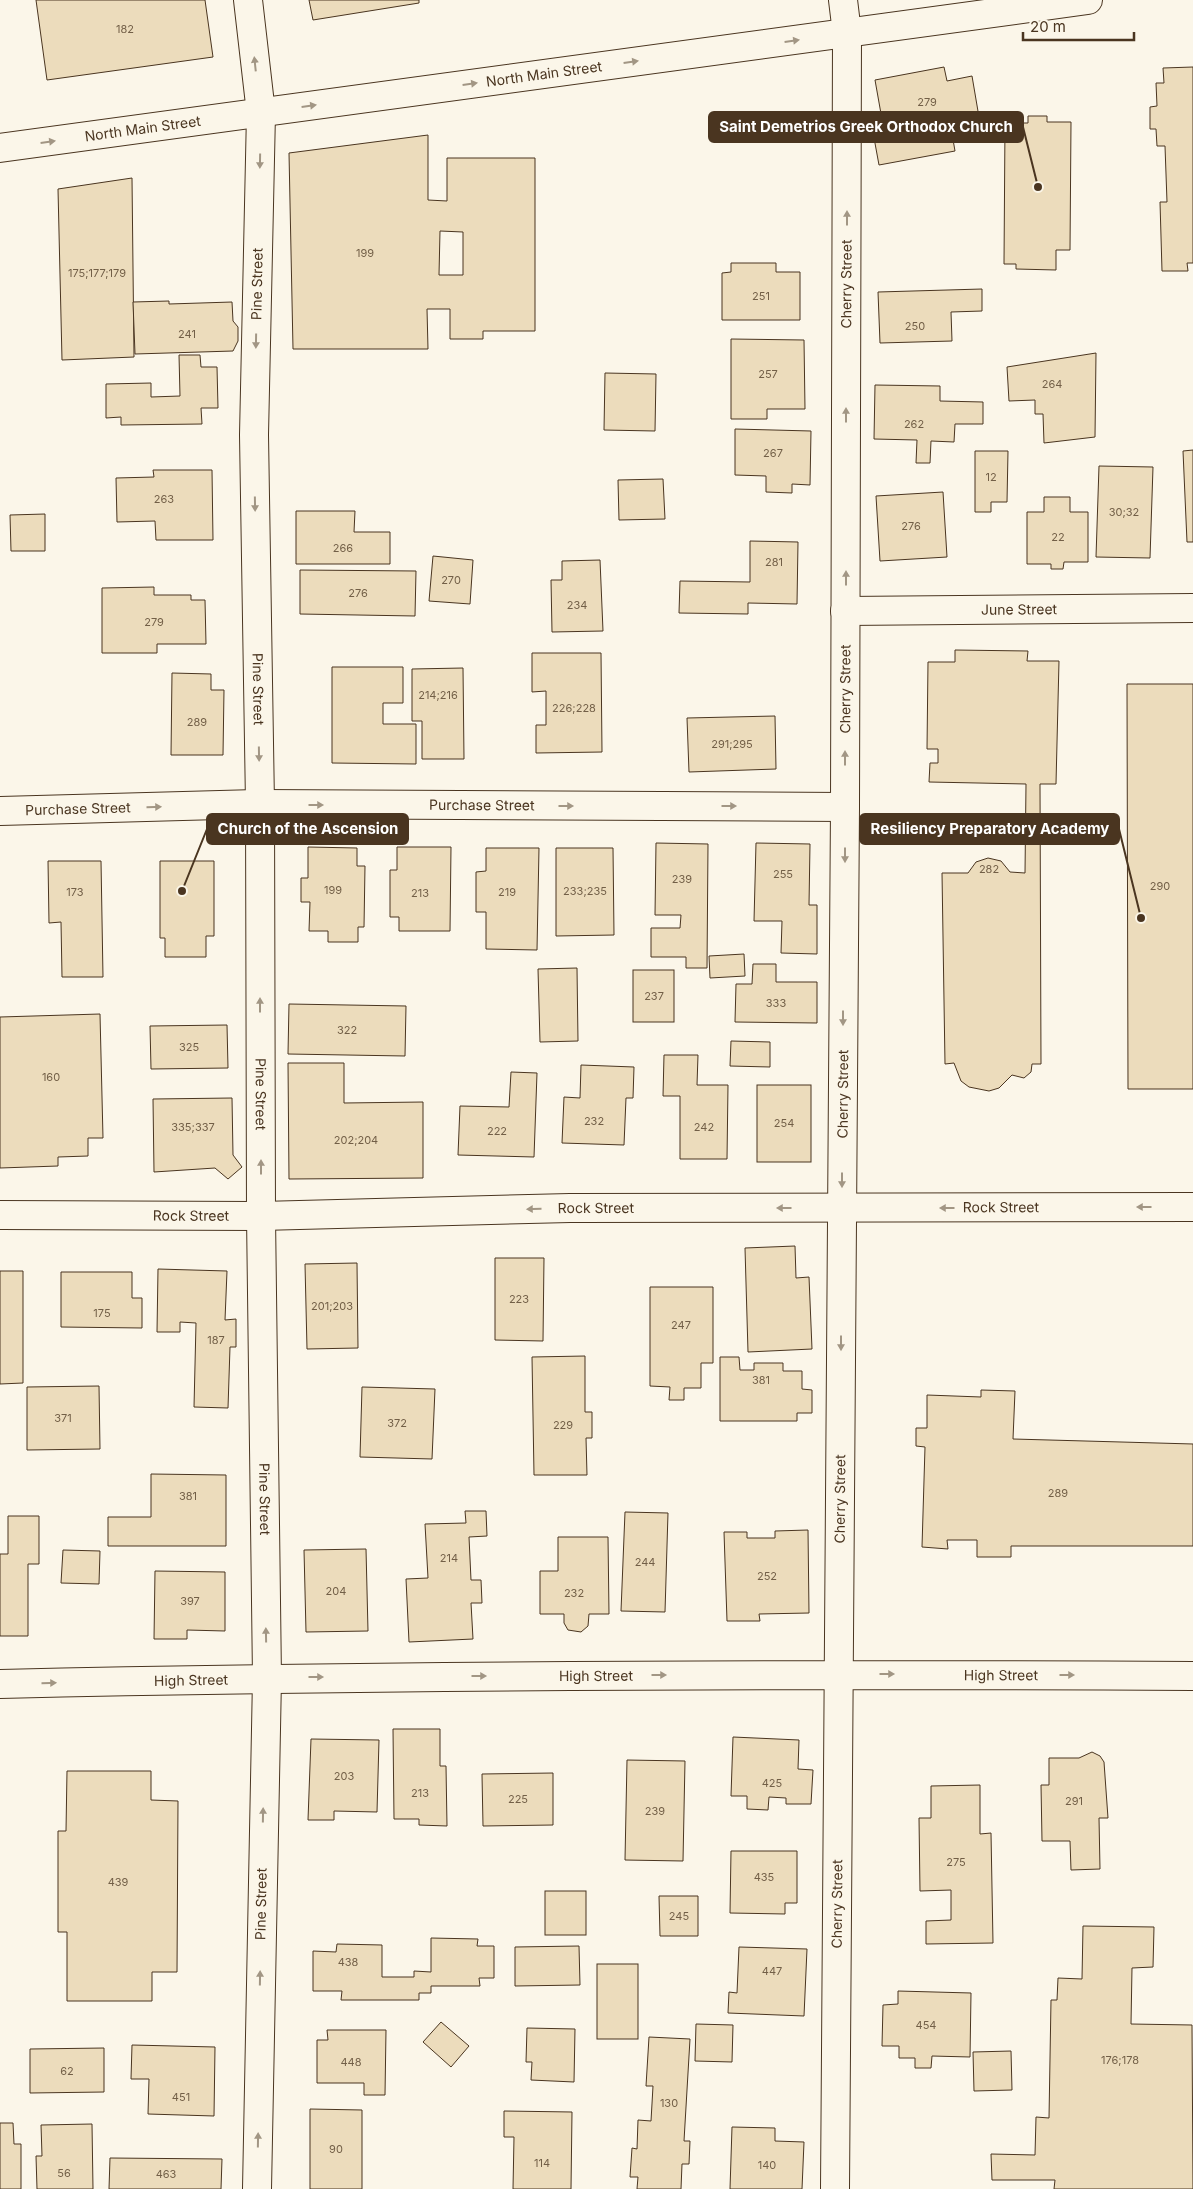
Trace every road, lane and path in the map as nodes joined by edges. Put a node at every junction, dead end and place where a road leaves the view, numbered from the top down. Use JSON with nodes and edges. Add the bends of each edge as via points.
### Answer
{"nodes":[{"id":1,"x":248,"y":0,"type":"edge"},
{"id":2,"x":843,"y":0,"type":"edge"},
{"id":3,"x":1088,"y":0,"type":"edge"},
{"id":4,"x":847,"y":33,"type":"junction"},
{"id":5,"x":261,"y":113,"type":"junction"},
{"id":6,"x":0,"y":148,"type":"edge"},
{"id":7,"x":1193,"y":608,"type":"edge"},
{"id":8,"x":845,"y":611,"type":"junction"},
{"id":9,"x":260,"y":804,"type":"junction"},
{"id":10,"x":845,"y":806,"type":"junction"},
{"id":11,"x":0,"y":810,"type":"edge"},
{"id":12,"x":1193,"y":1207,"type":"edge"},
{"id":13,"x":842,"y":1208,"type":"junction"},
{"id":14,"x":0,"y":1215,"type":"edge"},
{"id":15,"x":261,"y":1216,"type":"junction"},
{"id":16,"x":838,"y":1674,"type":"junction"},
{"id":17,"x":1193,"y":1676,"type":"edge"},
{"id":18,"x":267,"y":1678,"type":"junction"},
{"id":19,"x":0,"y":1684,"type":"edge"},
{"id":20,"x":258,"y":2189,"type":"edge"},
{"id":21,"x":835,"y":2189,"type":"edge"}],
"edges":[{"from":5,"to":1,"type":"street","name":"Pine Street","one_way":true},
{"from":2,"to":4,"type":"street","name":"Cherry Street"},
{"from":3,"to":4,"type":"street","name":"North Main Street"},
{"from":5,"to":4,"type":"street","name":"North Main Street","one_way":true},
{"from":8,"to":4,"type":"street","name":"Cherry Street","one_way":true},
{"from":6,"to":5,"type":"street","name":"North Main Street","one_way":true},
{"from":5,"to":9,"type":"street","name":"Pine Street","one_way":true,"via":[[254,435]]},
{"from":7,"to":8,"type":"street","name":"June Street"},
{"from":10,"to":8,"type":"street","name":"Cherry Street","one_way":true},
{"from":9,"to":10,"type":"street","name":"Purchase Street","one_way":true},
{"from":11,"to":9,"type":"street","name":"Purchase Street","one_way":true},
{"from":15,"to":9,"type":"street","name":"Pine Street","one_way":true},
{"from":10,"to":13,"type":"street","name":"Cherry Street","one_way":true},
{"from":12,"to":13,"type":"street","name":"Rock Street","one_way":true},
{"from":13,"to":15,"type":"street","name":"Rock Street","one_way":true,"via":[[570,1208]]},
{"from":13,"to":16,"type":"street","name":"Cherry Street","one_way":true},
{"from":14,"to":15,"type":"street","name":"Rock Street"},
{"from":18,"to":15,"type":"street","name":"Pine Street","one_way":true},
{"from":16,"to":17,"type":"street","name":"High Street","one_way":true},
{"from":18,"to":16,"type":"street","name":"High Street","one_way":true},
{"from":16,"to":21,"type":"street","name":"Cherry Street"},
{"from":19,"to":18,"type":"street","name":"High Street","one_way":true},
{"from":20,"to":18,"type":"street","name":"Pine Street","one_way":true}]}
